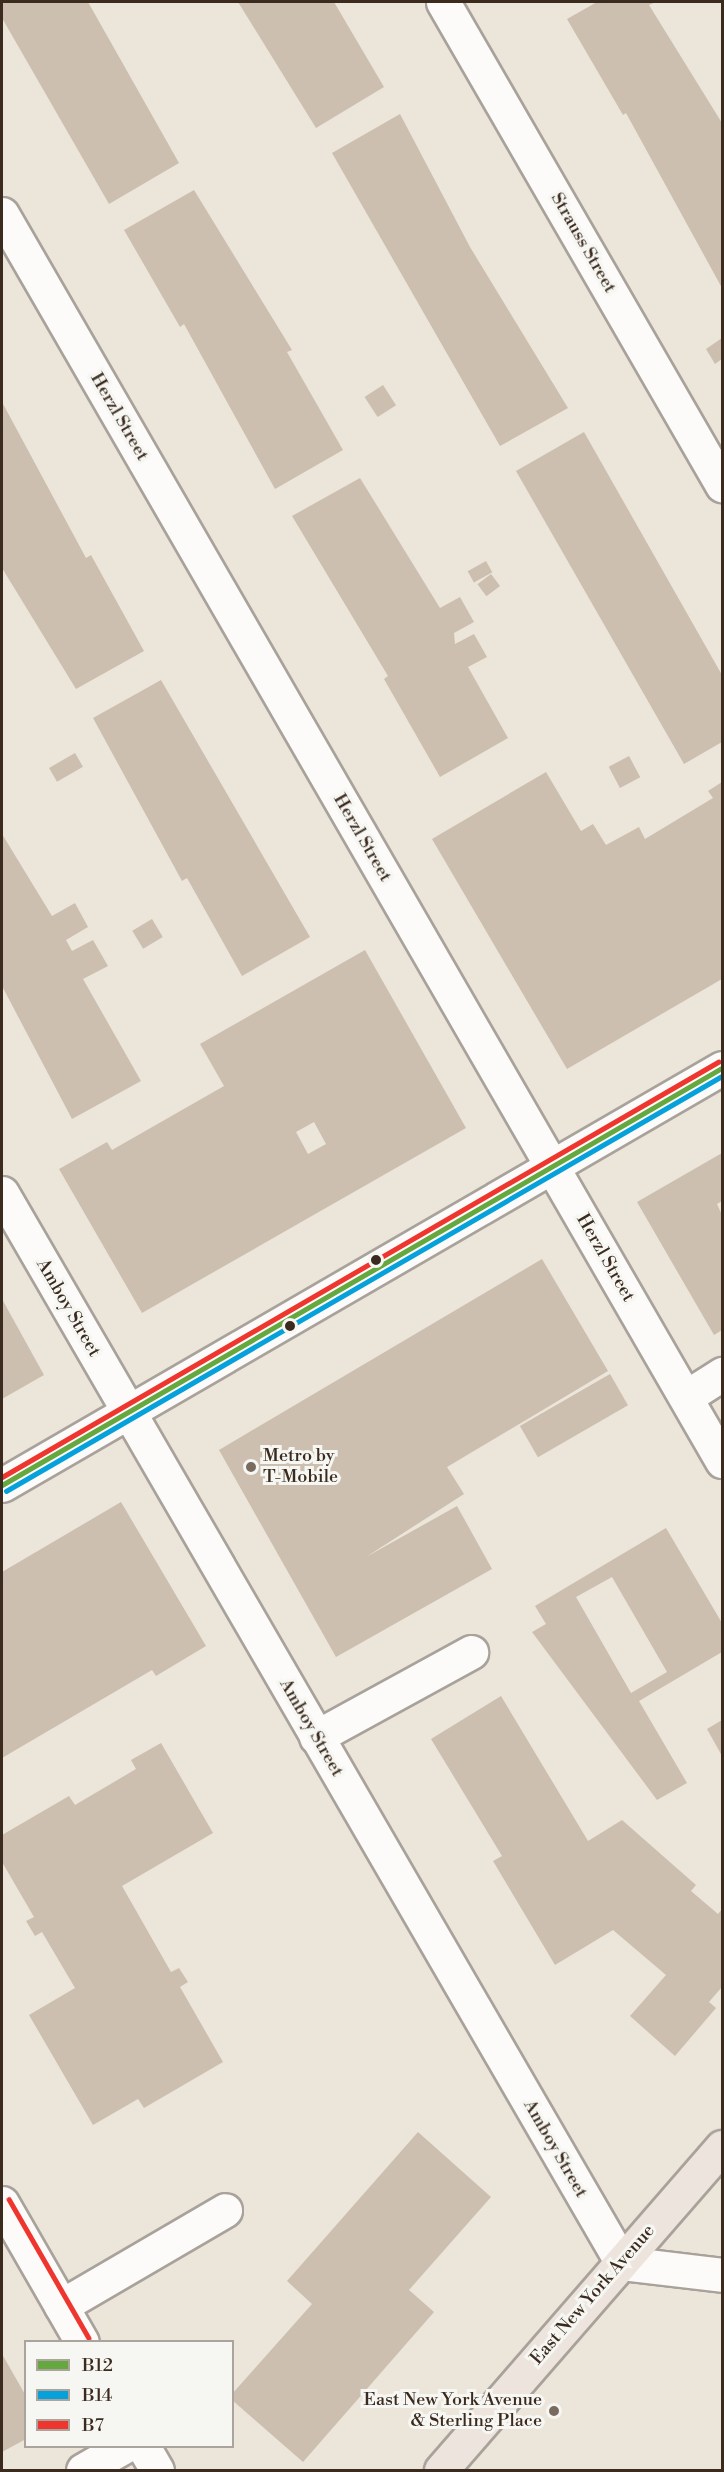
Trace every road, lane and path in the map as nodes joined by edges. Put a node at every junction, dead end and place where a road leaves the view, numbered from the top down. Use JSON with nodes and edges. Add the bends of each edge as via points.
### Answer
{"nodes":[{"id":1,"x":443,"y":2,"type":"edge"},
{"id":2,"x":2,"y":214,"type":"edge"},
{"id":3,"x":723,"y":485,"type":"edge"},
{"id":4,"x":723,"y":1068,"type":"edge"},
{"id":5,"x":552,"y":1167,"type":"junction"},
{"id":6,"x":2,"y":1193,"type":"edge"},
{"id":7,"x":723,"y":1374,"type":"edge"},
{"id":8,"x":682,"y":1391,"type":"junction"},
{"id":9,"x":128,"y":1412,"type":"junction"},
{"id":10,"x":723,"y":1461,"type":"edge"},
{"id":11,"x":2,"y":1485,"type":"edge"},
{"id":12,"x":471,"y":1652,"type":"dead end"},
{"id":13,"x":316,"y":1737,"type":"junction"},
{"id":14,"x":723,"y":2147,"type":"edge"},
{"id":15,"x":2,"y":2204,"type":"edge"},
{"id":16,"x":225,"y":2210,"type":"dead end"},
{"id":17,"x":622,"y":2263,"type":"junction"},
{"id":18,"x":723,"y":2275,"type":"edge"},
{"id":19,"x":61,"y":2306,"type":"junction"},
{"id":20,"x":81,"y":2340,"type":"edge"},
{"id":21,"x":122,"y":2448,"type":"edge"},
{"id":22,"x":144,"y":2448,"type":"edge"},
{"id":23,"x":83,"y":2470,"type":"edge"},
{"id":24,"x":157,"y":2470,"type":"edge"},
{"id":25,"x":441,"y":2470,"type":"edge"}],
"edges":[{"from":1,"to":3,"type":"street","name":"Strauss Street"},
{"from":2,"to":5,"type":"street","name":"Herzl Street"},
{"from":4,"to":5,"type":"street"},
{"from":5,"to":8,"type":"street","name":"Herzl Street"},
{"from":5,"to":9,"type":"street"},
{"from":6,"to":9,"type":"street","name":"Amboy Street"},
{"from":7,"to":8,"type":"street"},
{"from":8,"to":10,"type":"street","name":"Herzl Street"},
{"from":9,"to":11,"type":"street"},
{"from":9,"to":13,"type":"street","name":"Amboy Street"},
{"from":12,"to":13,"type":"street"},
{"from":13,"to":17,"type":"street","name":"Amboy Street"},
{"from":14,"to":17,"type":"main road","name":"East New York Avenue"},
{"from":15,"to":19,"type":"street"},
{"from":16,"to":19,"type":"street"},
{"from":17,"to":18,"type":"street"},
{"from":17,"to":25,"type":"main road","name":"East New York Avenue"},
{"from":19,"to":20,"type":"street"},
{"from":21,"to":23,"type":"street"},
{"from":22,"to":24,"type":"street"}]}
